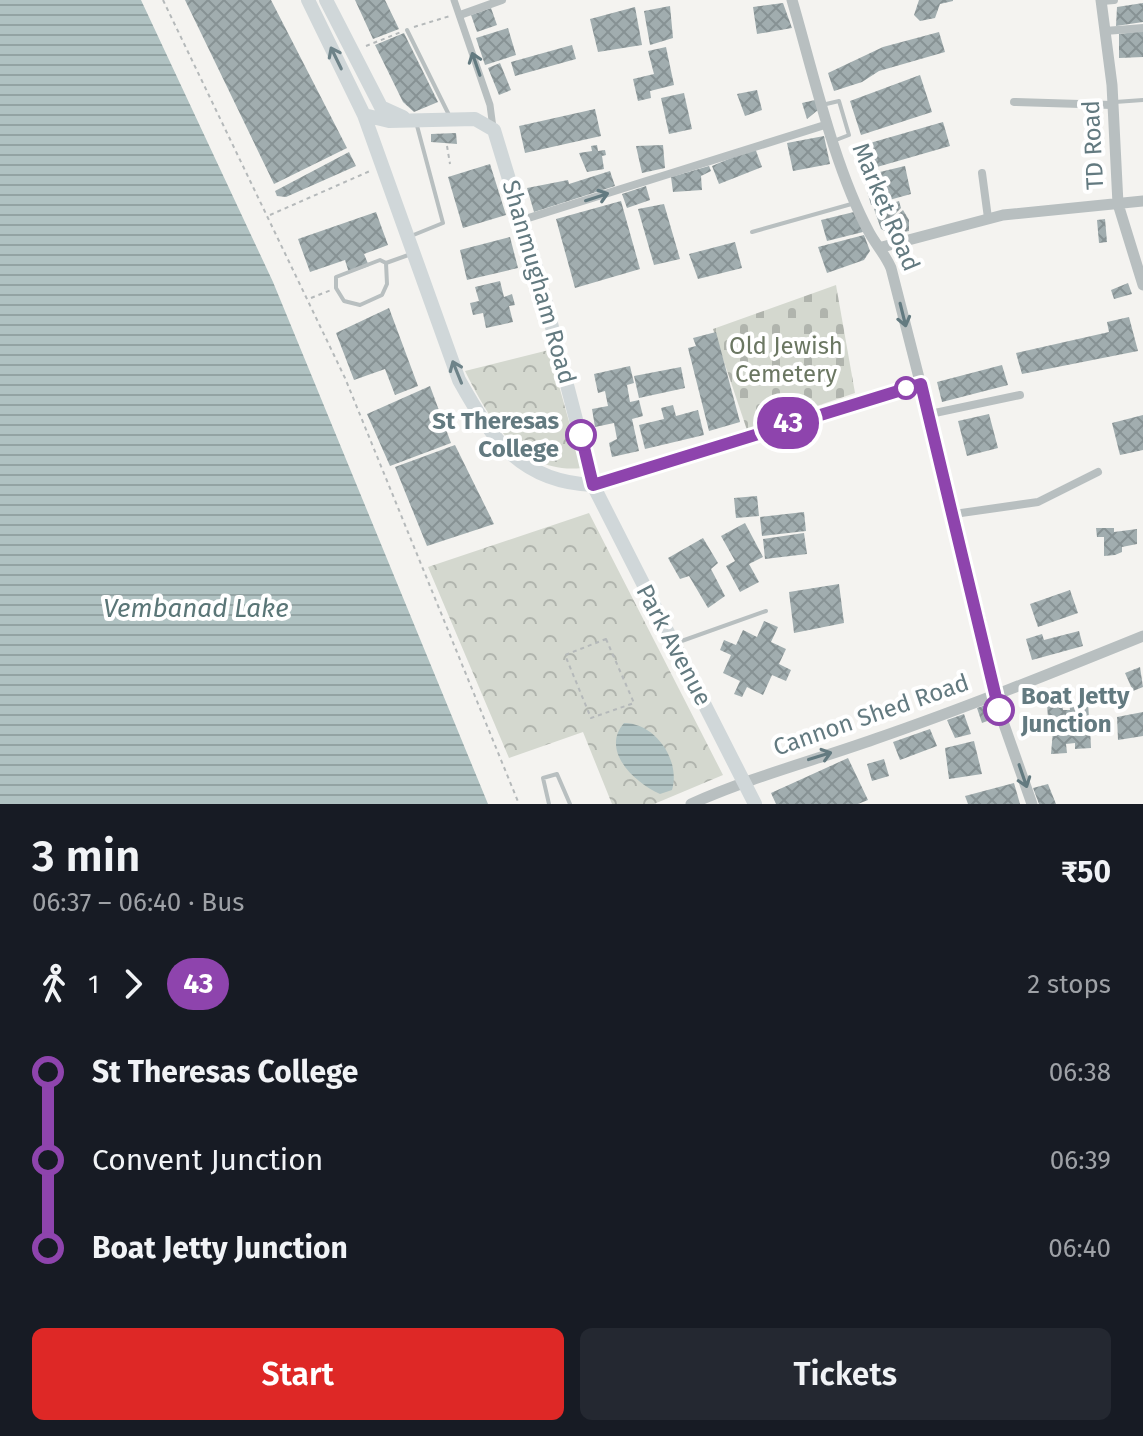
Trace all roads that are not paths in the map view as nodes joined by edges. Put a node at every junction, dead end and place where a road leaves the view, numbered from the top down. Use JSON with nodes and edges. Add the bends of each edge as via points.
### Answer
{"nodes":[{"id":1,"x":308,"y":0,"type":"edge"},
{"id":2,"x":326,"y":0,"type":"edge"},
{"id":3,"x":454,"y":0,"type":"edge"},
{"id":4,"x":502,"y":0,"type":"edge"},
{"id":5,"x":792,"y":0,"type":"edge"},
{"id":6,"x":1106,"y":0,"type":"edge"},
{"id":7,"x":460,"y":15,"type":"junction"},
{"id":8,"x":1143,"y":28,"type":"edge"},
{"id":9,"x":407,"y":30,"type":"dead end"},
{"id":10,"x":1105,"y":31,"type":"junction"},
{"id":11,"x":1143,"y":100,"type":"edge"},
{"id":12,"x":1014,"y":102,"type":"dead end"},
{"id":13,"x":1112,"y":104,"type":"junction"},
{"id":14,"x":822,"y":105,"type":"junction"},
{"id":15,"x":381,"y":107,"type":"junction"},
{"id":16,"x":364,"y":115,"type":"junction"},
{"id":17,"x":451,"y":119,"type":"junction"},
{"id":18,"x":415,"y":120,"type":"junction"},
{"id":19,"x":828,"y":124,"type":"junction"},
{"id":20,"x":494,"y":130,"type":"junction"},
{"id":21,"x":834,"y":141,"type":"junction"},
{"id":22,"x":982,"y":173,"type":"dead end"},
{"id":23,"x":1143,"y":201,"type":"edge"},
{"id":24,"x":857,"y":203,"type":"junction"},
{"id":25,"x":1118,"y":204,"type":"junction"},
{"id":26,"x":988,"y":218,"type":"junction"},
{"id":27,"x":522,"y":220,"type":"junction"},
{"id":28,"x":752,"y":232,"type":"dead end"},
{"id":29,"x":408,"y":237,"type":"junction"},
{"id":30,"x":882,"y":247,"type":"junction"},
{"id":31,"x":413,"y":254,"type":"junction"},
{"id":32,"x":386,"y":263,"type":"junction"},
{"id":33,"x":1143,"y":285,"type":"edge"},
{"id":34,"x":921,"y":384,"type":"junction"},
{"id":35,"x":1020,"y":395,"type":"dead end"},
{"id":36,"x":930,"y":414,"type":"junction"},
{"id":37,"x":1098,"y":472,"type":"dead end"},
{"id":38,"x":593,"y":485,"type":"junction"},
{"id":39,"x":954,"y":514,"type":"junction"},
{"id":40,"x":766,"y":611,"type":"dead end"},
{"id":41,"x":1143,"y":636,"type":"edge"},
{"id":42,"x":674,"y":644,"type":"junction"},
{"id":43,"x":994,"y":696,"type":"junction"},
{"id":44,"x":745,"y":780,"type":"junction"},
{"id":45,"x":709,"y":800,"type":"edge"},
{"id":46,"x":549,"y":804,"type":"edge"},
{"id":47,"x":570,"y":804,"type":"edge"},
{"id":48,"x":691,"y":804,"type":"edge"},
{"id":49,"x":755,"y":804,"type":"edge"},
{"id":50,"x":1032,"y":804,"type":"edge"}],
"edges":[{"from":16,"to":1,"type":"main road","one_way":true},
{"from":2,"to":15,"type":"main road"},
{"from":3,"to":7,"type":"street"},
{"from":4,"to":7,"type":"street"},
{"from":5,"to":14,"type":"street","name":"Market Road"},
{"from":6,"to":10,"type":"street","name":"TD Road"},
{"from":20,"to":7,"type":"street","one_way":true},
{"from":8,"to":10,"type":"street"},
{"from":9,"to":17,"type":"lane"},
{"from":10,"to":13,"type":"street","name":"TD Road"},
{"from":11,"to":13,"type":"lane"},
{"from":12,"to":13,"type":"street"},
{"from":13,"to":25,"type":"street","name":"TD Road"},
{"from":14,"to":19,"type":"street","name":"Market Road"},
{"from":14,"to":21,"type":"lane","via":[[839,101],[849,135]]},
{"from":15,"to":16,"type":"main road"},
{"from":15,"to":18,"type":"main road"},
{"from":16,"to":18,"type":"main road"},
{"from":16,"to":29,"type":"main road"},
{"from":17,"to":18,"type":"main road"},
{"from":17,"to":20,"type":"main road","via":[[475,119]]},
{"from":18,"to":29,"type":"lane","via":[[443,223]]},
{"from":19,"to":21,"type":"street","name":"Market Road"},
{"from":27,"to":19,"type":"street","one_way":true},
{"from":20,"to":27,"type":"main road","name":"Shanmugham Road"},
{"from":21,"to":24,"type":"street","name":"Market Road"},
{"from":22,"to":26,"type":"street"},
{"from":23,"to":25,"type":"street"},
{"from":24,"to":28,"type":"lane"},
{"from":24,"to":30,"type":"street","name":"Market Road","via":[[870,235]]},
{"from":25,"to":26,"type":"street"},
{"from":25,"to":33,"type":"street","name":"TD Road"},
{"from":26,"to":30,"type":"street"},
{"from":27,"to":38,"type":"main road","name":"Shanmugham Road"},
{"from":29,"to":31,"type":"main road"},
{"from":30,"to":34,"type":"street","name":"Market Road","one_way":true},
{"from":31,"to":32,"type":"lane"},
{"from":38,"to":31,"type":"main road","one_way":true,"via":[[564,484],[538,474],[496,438],[459,380]]},
{"from":32,"to":32,"type":"lane","via":[[382,295],[360,305],[344,301],[336,277],[372,261]]},
{"from":34,"to":36,"type":"street","name":"Market Road"},
{"from":34,"to":38,"type":"street"},
{"from":35,"to":36,"type":"street"},
{"from":36,"to":39,"type":"street","name":"Market Road"},
{"from":37,"to":39,"type":"street","via":[[1038,502]]},
{"from":38,"to":42,"type":"main road","name":"Park Avenue"},
{"from":39,"to":43,"type":"street","name":"Market Road"},
{"from":40,"to":42,"type":"lane"},
{"from":41,"to":43,"type":"street","name":"Cannon Shed Road"},
{"from":42,"to":44,"type":"main road","name":"Park Avenue"},
{"from":44,"to":43,"type":"street","name":"Cannon Shed Road","one_way":true},
{"from":43,"to":50,"type":"street","name":"Market Road","one_way":true},
{"from":44,"to":45,"type":"street","name":"Cannon Shed Road"},
{"from":44,"to":49,"type":"main road","name":"Park Avenue"},
{"from":45,"to":48,"type":"street","name":"Cannon Shed Road"},
{"from":46,"to":47,"type":"lane","via":[[543,778],[557,774]]}]}
